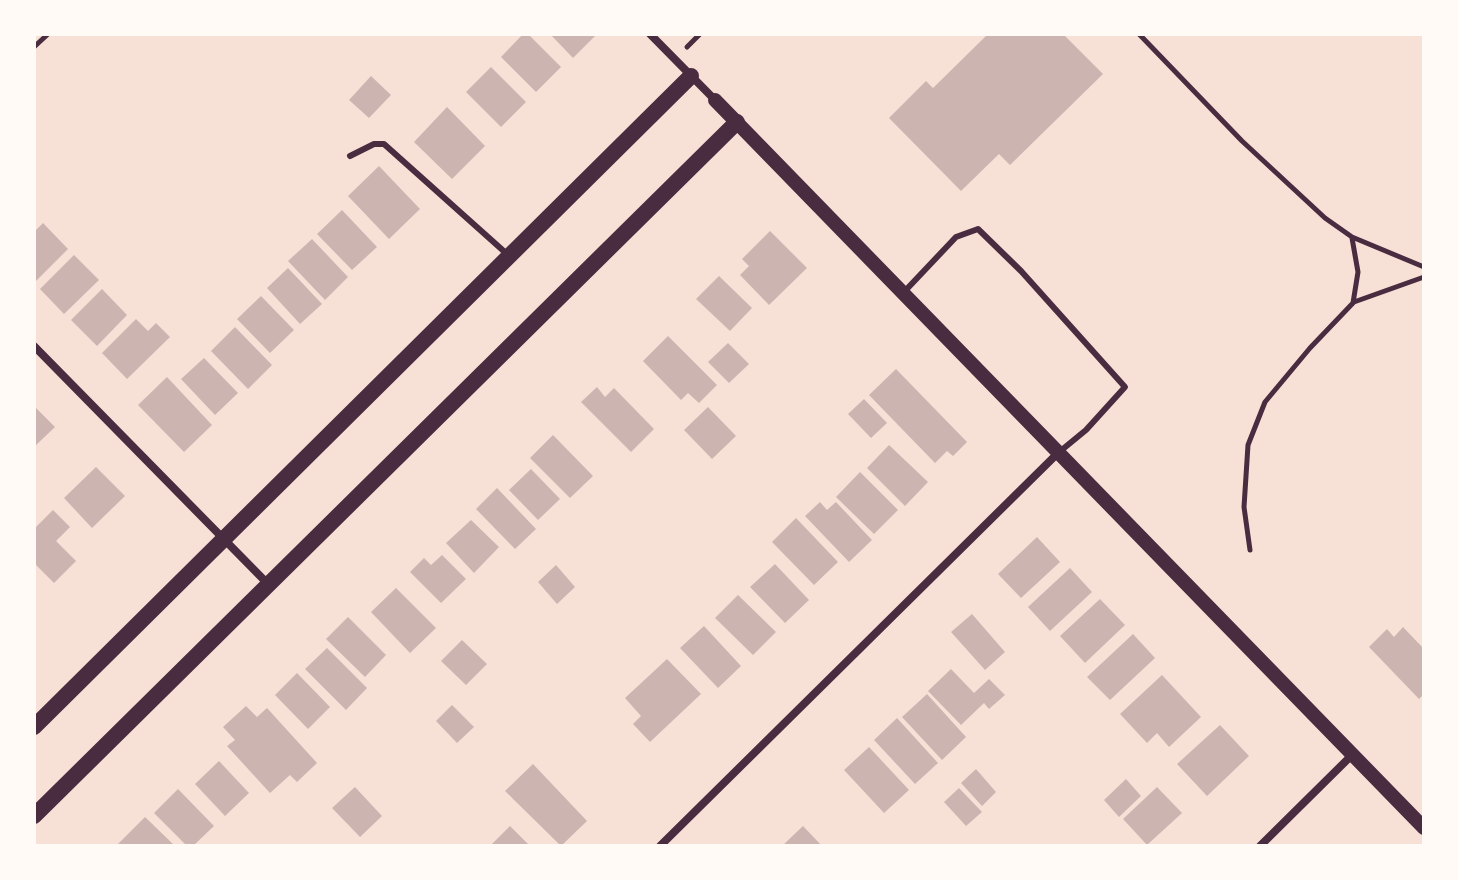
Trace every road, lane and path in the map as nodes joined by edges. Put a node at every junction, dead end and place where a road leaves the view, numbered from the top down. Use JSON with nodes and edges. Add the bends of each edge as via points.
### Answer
{"nodes":[{"id":1,"x":48,"y":34,"type":"edge"},
{"id":2,"x":650,"y":34,"type":"edge"},
{"id":3,"x":1139,"y":34,"type":"edge"},
{"id":4,"x":34,"y":47,"type":"edge"},
{"id":5,"x":691,"y":76,"type":"junction"},
{"id":6,"x":715,"y":100,"type":"joint"},
{"id":7,"x":737,"y":122,"type":"junction"},
{"id":8,"x":350,"y":156,"type":"dead end"},
{"id":9,"x":1352,"y":237,"type":"junction"},
{"id":10,"x":509,"y":257,"type":"junction"},
{"id":11,"x":1424,"y":267,"type":"edge"},
{"id":12,"x":1424,"y":277,"type":"edge"},
{"id":13,"x":903,"y":293,"type":"junction"},
{"id":14,"x":1353,"y":303,"type":"junction"},
{"id":15,"x":34,"y":346,"type":"edge"},
{"id":16,"x":1058,"y":453,"type":"junction"},
{"id":17,"x":225,"y":539,"type":"junction"},
{"id":18,"x":1250,"y":550,"type":"dead end"},
{"id":19,"x":268,"y":584,"type":"junction"},
{"id":20,"x":34,"y":727,"type":"edge"},
{"id":21,"x":1353,"y":754,"type":"junction"},
{"id":22,"x":34,"y":816,"type":"edge"},
{"id":23,"x":1424,"y":828,"type":"edge"},
{"id":24,"x":660,"y":846,"type":"edge"},
{"id":25,"x":1260,"y":846,"type":"edge"}],
"edges":[{"from":1,"to":4,"type":"path"},
{"from":2,"to":5,"type":"street"},
{"from":3,"to":9,"type":"path","via":[[1242,141]]},
{"from":5,"to":6,"type":"street"},
{"from":5,"to":10,"type":"main road"},
{"from":6,"to":7,"type":"street"},
{"from":7,"to":13,"type":"street"},
{"from":7,"to":19,"type":"main road"},
{"from":8,"to":10,"type":"lane","via":[[384,144]]},
{"from":9,"to":11,"type":"path"},
{"from":9,"to":14,"type":"path","via":[[1358,272]]},
{"from":10,"to":17,"type":"main road"},
{"from":12,"to":14,"type":"path"},
{"from":13,"to":16,"type":"street"},
{"from":13,"to":16,"type":"lane","via":[[956,237],[978,229],[1021,271],[1125,387]]},
{"from":14,"to":18,"type":"path","via":[[1265,402],[1248,445],[1244,507]]},
{"from":15,"to":17,"type":"street"},
{"from":16,"to":21,"type":"street"},
{"from":16,"to":24,"type":"street"},
{"from":17,"to":19,"type":"street"},
{"from":17,"to":20,"type":"main road"},
{"from":19,"to":22,"type":"main road"},
{"from":21,"to":23,"type":"street"},
{"from":21,"to":25,"type":"street"}]}
